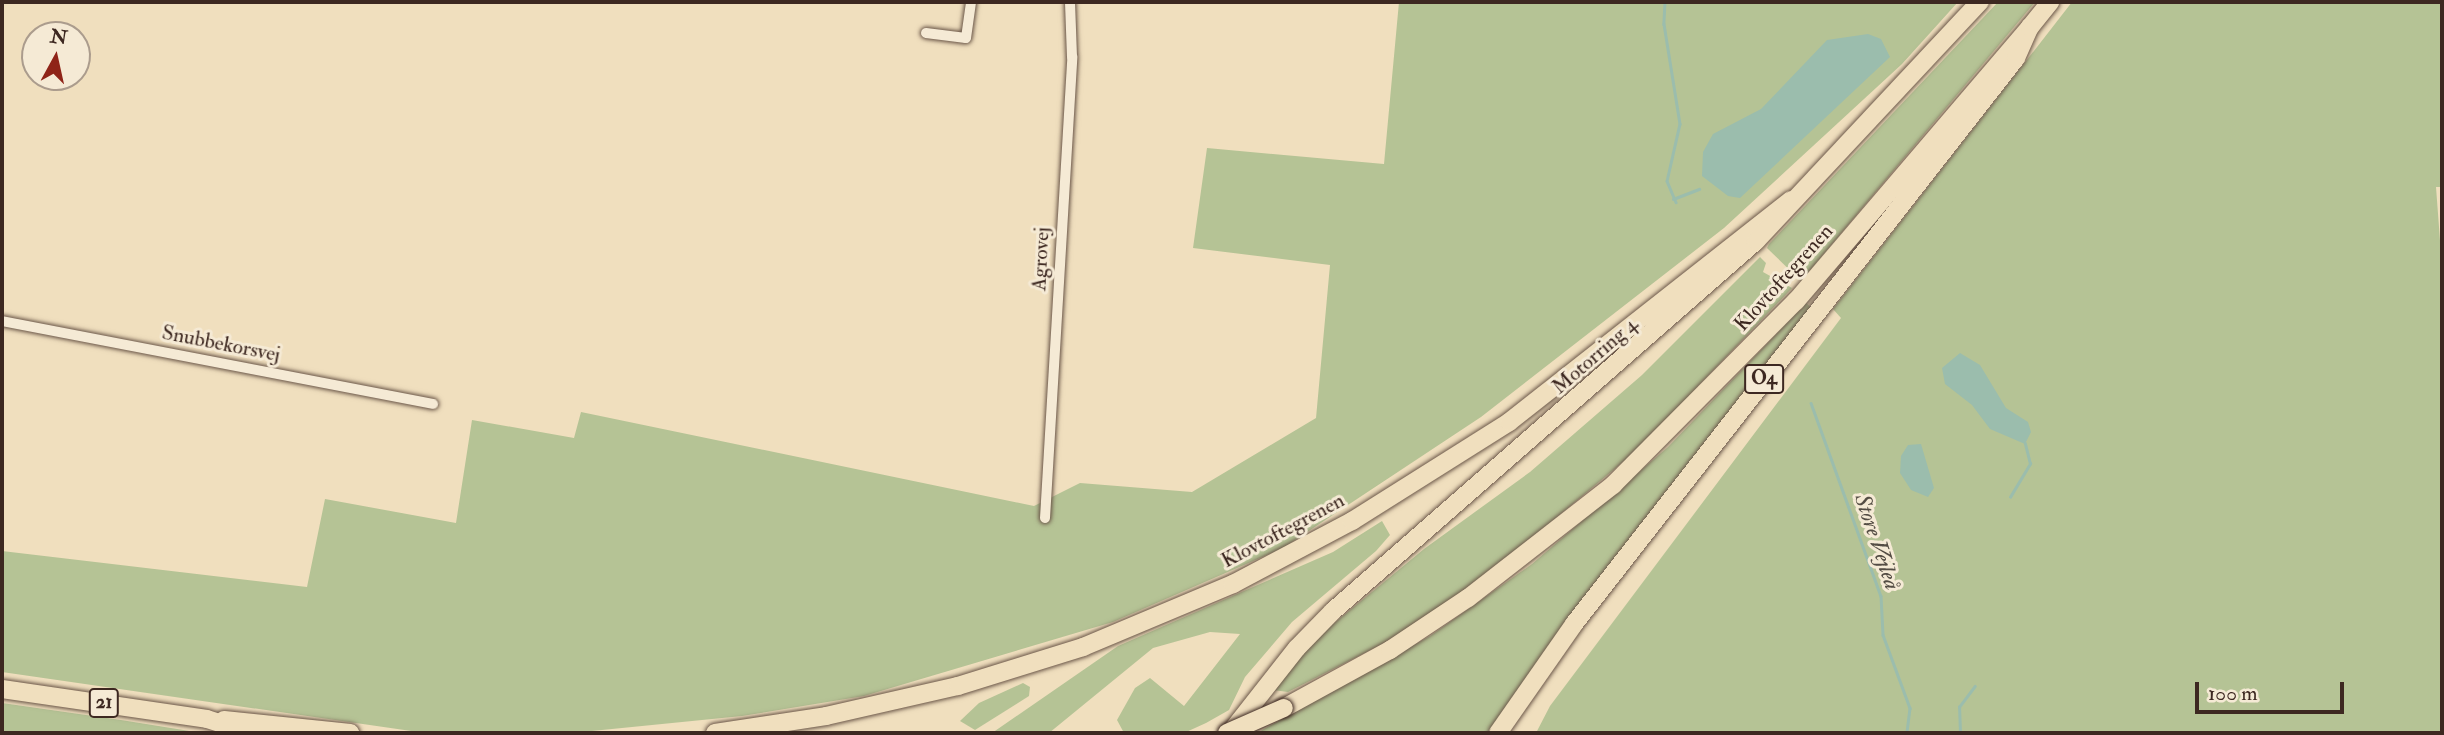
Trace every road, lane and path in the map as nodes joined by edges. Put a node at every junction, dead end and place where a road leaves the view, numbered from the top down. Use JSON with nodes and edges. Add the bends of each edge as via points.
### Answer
{"nodes":[{"id":1,"x":971,"y":2,"type":"edge"},
{"id":2,"x":1070,"y":2,"type":"edge"},
{"id":3,"x":1980,"y":2,"type":"edge"},
{"id":4,"x":2050,"y":2,"type":"edge"},
{"id":5,"x":2030,"y":27,"type":"junction"},
{"id":6,"x":926,"y":33,"type":"dead end"},
{"id":7,"x":1791,"y":200,"type":"junction"},
{"id":8,"x":2,"y":321,"type":"edge"},
{"id":9,"x":433,"y":404,"type":"dead end"},
{"id":10,"x":1045,"y":518,"type":"dead end"},
{"id":11,"x":2,"y":689,"type":"edge"},
{"id":12,"x":207,"y":719,"type":"junction"},
{"id":13,"x":251,"y":733,"type":"edge"},
{"id":14,"x":350,"y":733,"type":"edge"},
{"id":15,"x":715,"y":733,"type":"edge"},
{"id":16,"x":1229,"y":733,"type":"edge"},
{"id":17,"x":1498,"y":733,"type":"edge"}],
"edges":[{"from":1,"to":6,"type":"street","via":[[966,38]]},
{"from":2,"to":10,"type":"street","name":"Agrovej","via":[[1072,57]]},
{"from":3,"to":7,"type":"highway","name":"Motorring 4"},
{"from":4,"to":5,"type":"highway","number":"O4"},
{"from":5,"to":16,"type":"highway","name":"Klovtoftegrenen","bridge":true,"via":[[1796,301],[1613,485],[1468,598],[1378,657]]},
{"from":5,"to":17,"type":"highway","number":"O4","via":[[2016,58],[1574,624]]},
{"from":7,"to":15,"type":"highway","name":"Klovtoftegrenen","via":[[1509,422],[1352,521],[1233,584],[1083,647],[958,686],[826,716]]},
{"from":7,"to":16,"type":"highway","name":"Motorring 4","via":[[1756,241],[1656,333],[1334,611],[1297,648]]},
{"from":8,"to":9,"type":"street","name":"Snubbekorsvej"},
{"from":11,"to":12,"type":"highway","number":"21"},
{"from":12,"to":13,"type":"highway","number":"21"},
{"from":12,"to":14,"type":"highway"}]}
